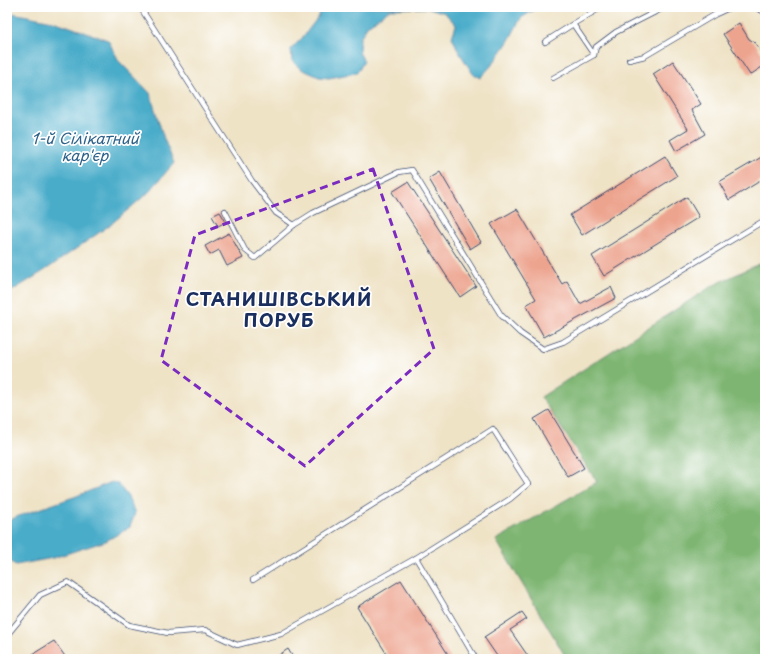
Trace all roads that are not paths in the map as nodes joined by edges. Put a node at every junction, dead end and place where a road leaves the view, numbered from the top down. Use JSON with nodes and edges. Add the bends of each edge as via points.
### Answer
{"nodes":[{"id":1,"x":140,"y":7,"type":"edge"},
{"id":2,"x":602,"y":7,"type":"edge"},
{"id":3,"x":665,"y":7,"type":"edge"},
{"id":4,"x":731,"y":7,"type":"edge"},
{"id":5,"x":754,"y":7,"type":"edge"},
{"id":6,"x":765,"y":12,"type":"edge"},
{"id":7,"x":573,"y":24,"type":"junction"},
{"id":8,"x":545,"y":42,"type":"dead end"},
{"id":9,"x":594,"y":55,"type":"junction"},
{"id":10,"x":629,"y":60,"type":"dead end"},
{"id":11,"x":554,"y":78,"type":"dead end"},
{"id":12,"x":225,"y":211,"type":"dead end"},
{"id":13,"x":765,"y":220,"type":"edge"},
{"id":14,"x":294,"y":224,"type":"junction"},
{"id":15,"x":416,"y":558,"type":"junction"},
{"id":16,"x":254,"y":580,"type":"dead end"},
{"id":17,"x":7,"y":635,"type":"edge"},
{"id":18,"x":476,"y":659,"type":"edge"}],
"edges":[{"from":1,"to":14,"type":"lane","via":[[252,181],[276,213]]},
{"from":2,"to":7,"type":"lane"},
{"from":3,"to":9,"type":"lane","via":[[616,32],[596,47]]},
{"from":4,"to":10,"type":"lane","via":[[645,56]]},
{"from":5,"to":6,"type":"lane"},
{"from":7,"to":8,"type":"lane"},
{"from":7,"to":9,"type":"lane"},
{"from":9,"to":11,"type":"lane"},
{"from":12,"to":14,"type":"lane","via":[[245,250],[255,258]]},
{"from":13,"to":14,"type":"lane","via":[[563,342],[543,349],[520,333],[501,315],[412,170],[399,172]]},
{"from":15,"to":16,"type":"lane","via":[[510,499],[528,484],[493,429]]},
{"from":15,"to":17,"type":"lane","via":[[281,634],[237,645],[205,630],[168,634],[129,625],[68,582],[40,594]]},
{"from":15,"to":18,"type":"lane"}]}
